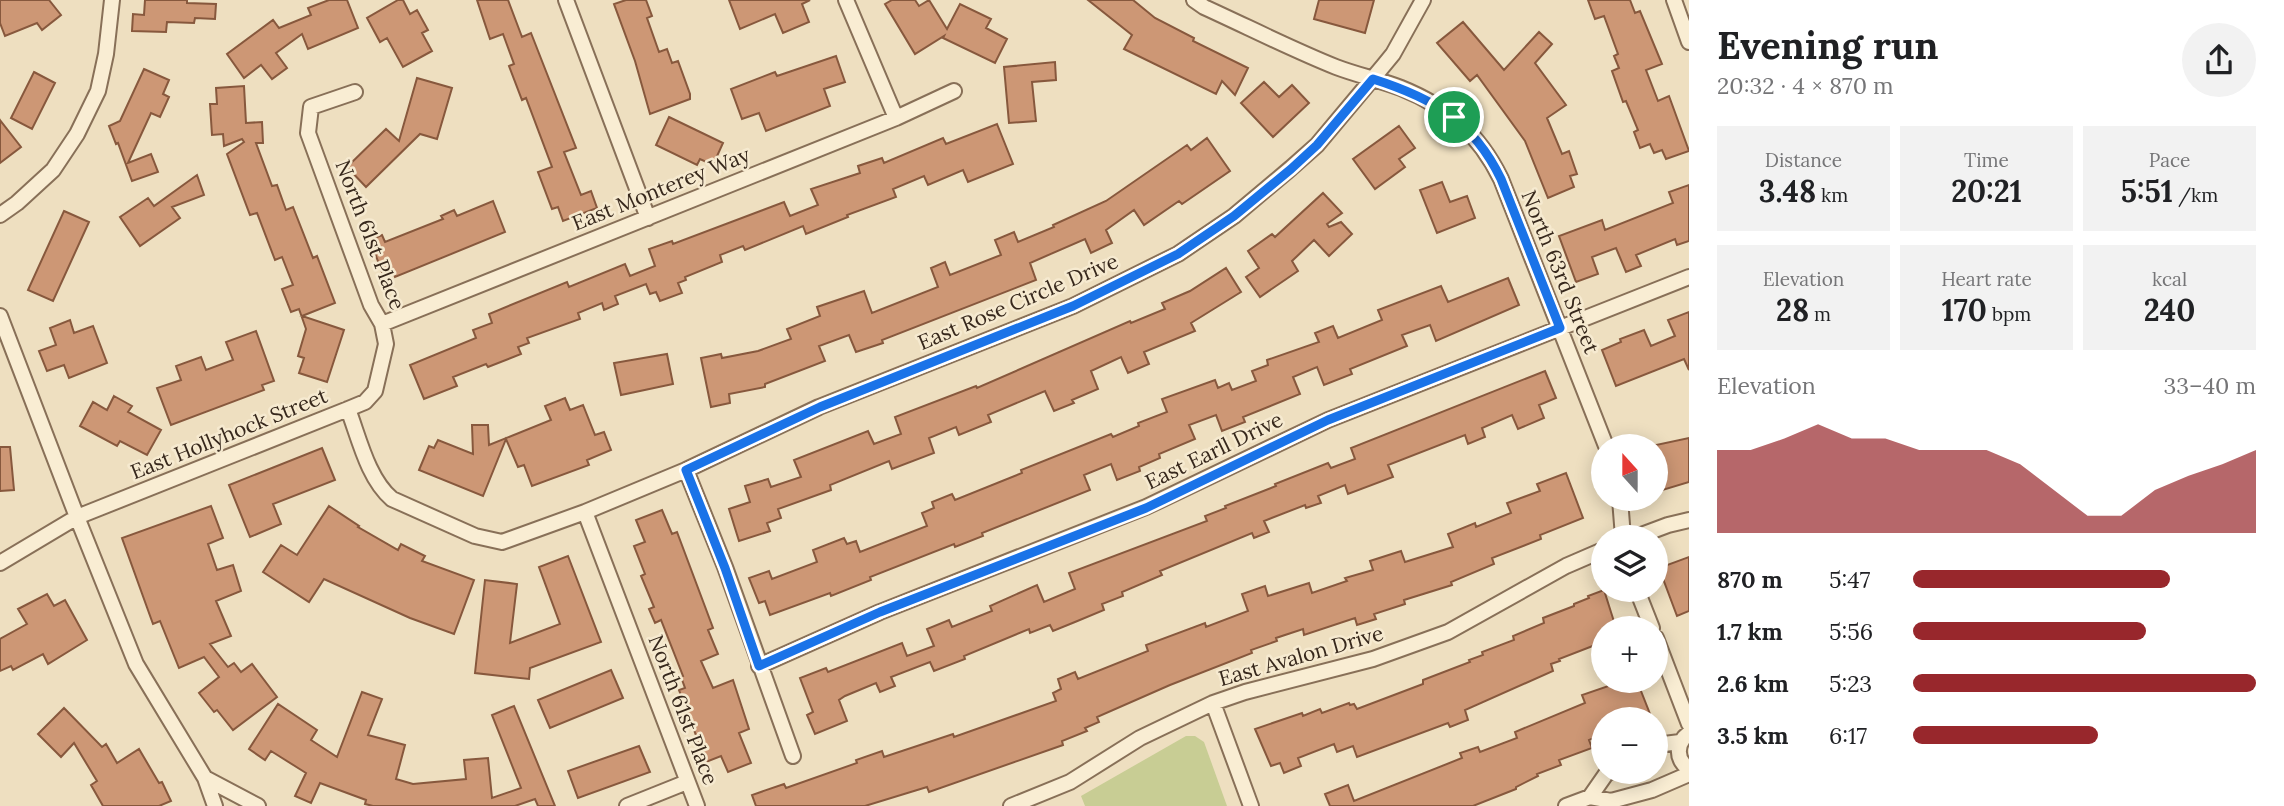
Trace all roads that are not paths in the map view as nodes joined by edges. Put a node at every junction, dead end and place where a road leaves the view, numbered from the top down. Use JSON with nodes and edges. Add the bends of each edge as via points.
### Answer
{"nodes":[{"id":1,"x":112,"y":0,"type":"edge"},
{"id":2,"x":565,"y":0,"type":"edge"},
{"id":3,"x":846,"y":0,"type":"edge"},
{"id":4,"x":1194,"y":0,"type":"edge"},
{"id":5,"x":1423,"y":0,"type":"edge"},
{"id":6,"x":1674,"y":0,"type":"edge"},
{"id":7,"x":1689,"y":42,"type":"edge"},
{"id":8,"x":1373,"y":79,"type":"junction"},
{"id":9,"x":954,"y":91,"type":"dead end"},
{"id":10,"x":355,"y":92,"type":"dead end"},
{"id":11,"x":896,"y":118,"type":"junction"},
{"id":12,"x":0,"y":215,"type":"edge"},
{"id":13,"x":648,"y":218,"type":"junction"},
{"id":14,"x":1689,"y":277,"type":"edge"},
{"id":15,"x":0,"y":316,"type":"edge"},
{"id":16,"x":382,"y":324,"type":"junction"},
{"id":17,"x":1560,"y":328,"type":"junction"},
{"id":18,"x":348,"y":410,"type":"junction"},
{"id":19,"x":1601,"y":434,"type":"edge"},
{"id":20,"x":686,"y":470,"type":"junction"},
{"id":21,"x":585,"y":512,"type":"junction"},
{"id":22,"x":77,"y":517,"type":"junction"},
{"id":23,"x":1689,"y":520,"type":"edge"},
{"id":24,"x":1668,"y":527,"type":"edge"},
{"id":25,"x":1591,"y":555,"type":"edge"},
{"id":26,"x":0,"y":563,"type":"edge"},
{"id":27,"x":759,"y":666,"type":"junction"},
{"id":28,"x":1668,"y":669,"type":"edge"},
{"id":29,"x":1213,"y":703,"type":"junction"},
{"id":30,"x":1689,"y":724,"type":"edge"},
{"id":31,"x":1685,"y":737,"type":"edge"},
{"id":32,"x":1668,"y":743,"type":"edge"},
{"id":33,"x":793,"y":756,"type":"dead end"},
{"id":34,"x":1689,"y":772,"type":"edge"},
{"id":35,"x":205,"y":778,"type":"junction"},
{"id":36,"x":687,"y":782,"type":"junction"},
{"id":37,"x":1599,"y":784,"type":"edge"},
{"id":38,"x":1590,"y":797,"type":"junction"},
{"id":39,"x":215,"y":806,"type":"edge"},
{"id":40,"x":258,"y":806,"type":"edge"},
{"id":41,"x":627,"y":806,"type":"edge"},
{"id":42,"x":696,"y":806,"type":"edge"},
{"id":43,"x":1012,"y":806,"type":"edge"},
{"id":44,"x":1251,"y":806,"type":"edge"},
{"id":45,"x":1566,"y":806,"type":"edge"}],
"edges":[{"from":1,"to":12,"type":"street","via":[[98,91],[77,134],[52,170]]},
{"from":2,"to":13,"type":"street"},
{"from":3,"to":11,"type":"street"},
{"from":4,"to":8,"type":"street","name":"North 63rd Street","via":[[1336,67]]},
{"from":5,"to":8,"type":"street","name":"East Rose Circle Drive","via":[[1393,54]]},
{"from":6,"to":7,"type":"street"},
{"from":8,"to":17,"type":"street","name":"North 63rd Street","via":[[1454,117],[1490,156]]},
{"from":8,"to":20,"type":"street","name":"East Rose Circle Drive","via":[[1291,169],[1178,254],[1073,306],[820,407]]},
{"from":9,"to":11,"type":"street","name":"East Monterey Way"},
{"from":10,"to":16,"type":"street","name":"North 61st Place","via":[[311,107],[309,133]]},
{"from":11,"to":13,"type":"street","name":"East Monterey Way"},
{"from":13,"to":16,"type":"street","name":"East Monterey Way"},
{"from":14,"to":17,"type":"street","name":"East Earll Drive"},
{"from":15,"to":22,"type":"street"},
{"from":16,"to":18,"type":"street","name":"North 61st Place","via":[[386,344],[376,391]]},
{"from":17,"to":19,"type":"street","name":"North 63rd Street"},
{"from":17,"to":27,"type":"street","name":"East Earll Drive","via":[[1328,420],[1146,508],[880,612]]},
{"from":18,"to":21,"type":"street","name":"East Hollyhock Street","via":[[381,490],[475,536],[502,542]]},
{"from":18,"to":22,"type":"street","name":"East Hollyhock Street"},
{"from":20,"to":21,"type":"street","name":"East Rose Circle Drive"},
{"from":20,"to":27,"type":"street"},
{"from":21,"to":36,"type":"street","name":"North 61st Place"},
{"from":22,"to":26,"type":"street","name":"East Hollyhock Street"},
{"from":22,"to":35,"type":"street","via":[[136,664]]},
{"from":23,"to":24,"type":"street"},
{"from":25,"to":29,"type":"street","name":"East Avalon Drive","via":[[1448,632],[1374,659]]},
{"from":27,"to":33,"type":"street"},
{"from":28,"to":30,"type":"street"},
{"from":29,"to":43,"type":"street","name":"East Avalon Drive","via":[[1140,738],[1070,782]]},
{"from":29,"to":44,"type":"street"},
{"from":31,"to":32,"type":"street"},
{"from":31,"to":34,"type":"street","via":[[1678,754]]},
{"from":34,"to":38,"type":"street","via":[[1652,790],[1611,801]]},
{"from":35,"to":39,"type":"street"},
{"from":35,"to":40,"type":"street"},
{"from":36,"to":41,"type":"street"},
{"from":36,"to":42,"type":"street","name":"North 61st Place"},
{"from":37,"to":38,"type":"street"},
{"from":38,"to":45,"type":"street"}]}
